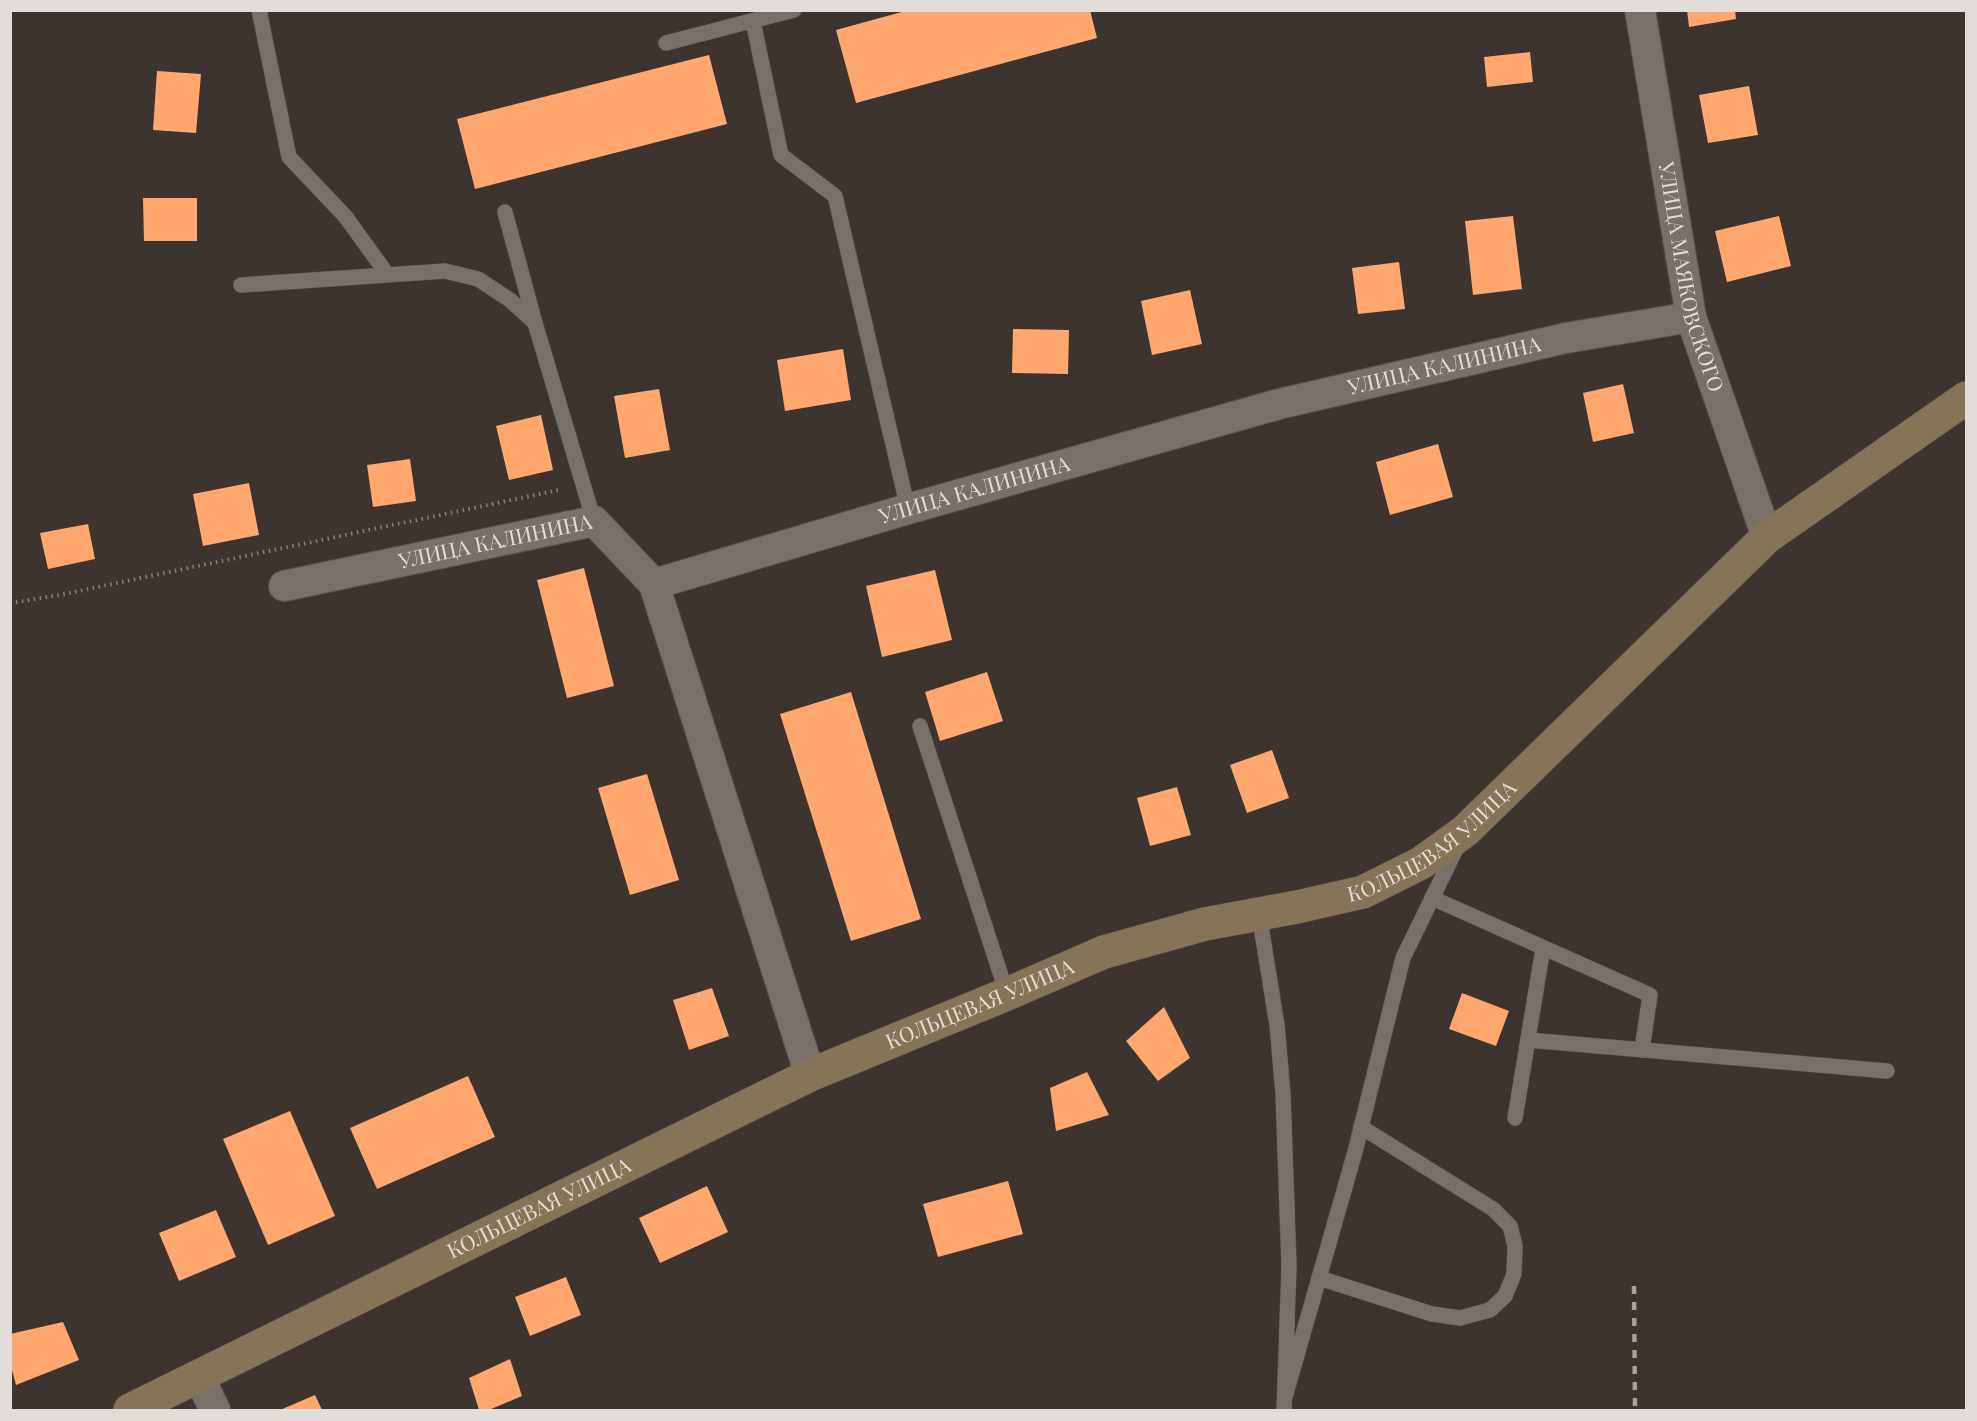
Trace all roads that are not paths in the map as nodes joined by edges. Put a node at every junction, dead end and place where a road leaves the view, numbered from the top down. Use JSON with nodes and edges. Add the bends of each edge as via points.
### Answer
{"nodes":[{"id":1,"x":259,"y":10,"type":"edge"},
{"id":2,"x":794,"y":10,"type":"edge"},
{"id":3,"x":1640,"y":10,"type":"edge"},
{"id":4,"x":753,"y":21,"type":"junction"},
{"id":5,"x":666,"y":43,"type":"dead end"},
{"id":6,"x":505,"y":212,"type":"dead end"},
{"id":7,"x":387,"y":274,"type":"junction"},
{"id":8,"x":241,"y":285,"type":"dead end"},
{"id":9,"x":1691,"y":317,"type":"junction"},
{"id":10,"x":536,"y":323,"type":"junction"},
{"id":11,"x":1966,"y":398,"type":"edge"},
{"id":12,"x":908,"y":509,"type":"junction"},
{"id":13,"x":594,"y":521,"type":"junction"},
{"id":14,"x":1767,"y":537,"type":"junction"},
{"id":15,"x":654,"y":584,"type":"junction"},
{"id":16,"x":284,"y":586,"type":"dead end"},
{"id":17,"x":920,"y":726,"type":"dead end"},
{"id":18,"x":1465,"y":831,"type":"junction"},
{"id":19,"x":1432,"y":898,"type":"junction"},
{"id":20,"x":1259,"y":914,"type":"junction"},
{"id":21,"x":1543,"y":948,"type":"junction"},
{"id":22,"x":1007,"y":994,"type":"junction"},
{"id":23,"x":1528,"y":1040,"type":"junction"},
{"id":24,"x":1642,"y":1050,"type":"junction"},
{"id":25,"x":1887,"y":1071,"type":"dead end"},
{"id":26,"x":810,"y":1076,"type":"junction"},
{"id":27,"x":1515,"y":1118,"type":"dead end"},
{"id":28,"x":1361,"y":1127,"type":"junction"},
{"id":29,"x":1319,"y":1278,"type":"junction"},
{"id":30,"x":199,"y":1377,"type":"junction"},
{"id":31,"x":1285,"y":1404,"type":"edge"},
{"id":32,"x":130,"y":1410,"type":"edge"},
{"id":33,"x":215,"y":1410,"type":"edge"}],
"edges":[{"from":1,"to":7,"type":"lane","via":[[289,157],[345,216]]},
{"from":2,"to":4,"type":"lane"},
{"from":3,"to":9,"type":"street","name":"УЛИЦА МАЯКОВСКОГО"},
{"from":4,"to":5,"type":"lane"},
{"from":4,"to":12,"type":"lane","via":[[781,155],[836,196]]},
{"from":6,"to":10,"type":"lane"},
{"from":7,"to":8,"type":"lane"},
{"from":7,"to":10,"type":"lane","via":[[445,270],[478,279]]},
{"from":9,"to":12,"type":"street","name":"УЛИЦА КАЛИНИНА","via":[[1566,338],[1279,404]]},
{"from":9,"to":14,"type":"street","name":"УЛИЦА МАЯКОВСКОГО"},
{"from":10,"to":13,"type":"lane"},
{"from":11,"to":14,"type":"street","name":"КОЛЬЦЕВАЯ УЛИЦА"},
{"from":12,"to":15,"type":"street","name":"УЛИЦА КАЛИНИНА"},
{"from":13,"to":15,"type":"street","name":"УЛИЦА КАЛИНИНА"},
{"from":13,"to":16,"type":"street","name":"УЛИЦА КАЛИНИНА"},
{"from":14,"to":18,"type":"street","name":"КОЛЬЦЕВАЯ УЛИЦА"},
{"from":15,"to":26,"type":"street"},
{"from":17,"to":22,"type":"lane"},
{"from":18,"to":19,"type":"lane"},
{"from":18,"to":20,"type":"street","name":"КОЛЬЦЕВАЯ УЛИЦА","via":[[1421,863],[1363,892]]},
{"from":19,"to":21,"type":"lane"},
{"from":19,"to":28,"type":"lane","via":[[1403,958]]},
{"from":20,"to":22,"type":"street","name":"КОЛЬЦЕВАЯ УЛИЦА","via":[[1205,924],[1104,952]]},
{"from":20,"to":31,"type":"lane","via":[[1277,1025],[1283,1093],[1289,1267]]},
{"from":21,"to":23,"type":"lane"},
{"from":21,"to":24,"type":"lane","via":[[1650,995]]},
{"from":22,"to":26,"type":"street","name":"КОЛЬЦЕВАЯ УЛИЦА"},
{"from":23,"to":24,"type":"lane"},
{"from":23,"to":27,"type":"lane"},
{"from":24,"to":25,"type":"lane"},
{"from":26,"to":30,"type":"street","name":"КОЛЬЦЕВАЯ УЛИЦА"},
{"from":28,"to":29,"type":"lane"},
{"from":28,"to":29,"type":"lane","via":[[1492,1209],[1510,1226],[1515,1274],[1505,1296],[1490,1310],[1460,1318],[1432,1314]]},
{"from":29,"to":31,"type":"lane"},
{"from":30,"to":32,"type":"street","name":"КОЛЬЦЕВАЯ УЛИЦА"},
{"from":30,"to":33,"type":"street"}]}
